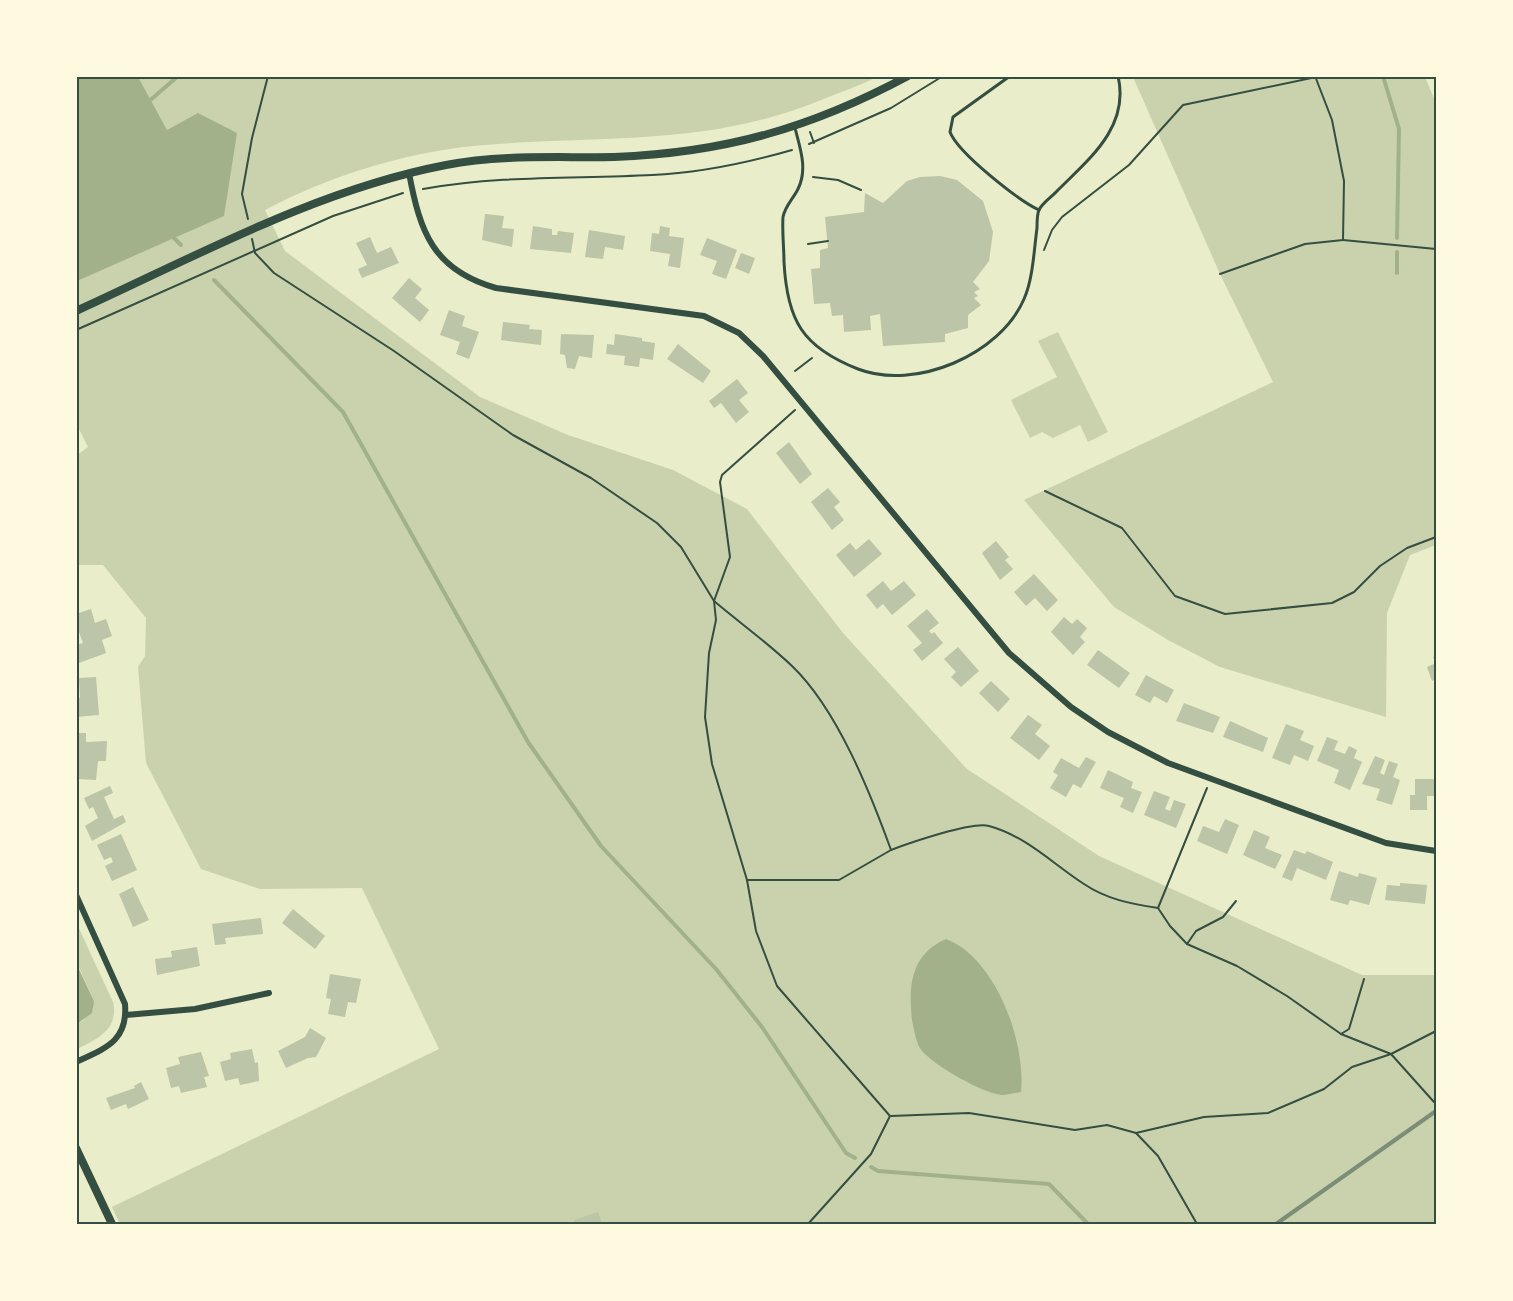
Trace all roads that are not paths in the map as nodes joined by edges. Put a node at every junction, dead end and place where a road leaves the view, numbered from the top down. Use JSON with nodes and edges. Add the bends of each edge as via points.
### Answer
{"nodes":[{"id":1,"x":908,"y":76,"type":"edge"},
{"id":2,"x":1010,"y":76,"type":"edge"},
{"id":3,"x":1118,"y":76,"type":"edge"},
{"id":4,"x":795,"y":128,"type":"junction"},
{"id":5,"x":409,"y":173,"type":"junction"},
{"id":6,"x":1039,"y":210,"type":"junction"},
{"id":7,"x":76,"y":311,"type":"edge"},
{"id":8,"x":1437,"y":851,"type":"edge"},
{"id":9,"x":76,"y":895,"type":"edge"},
{"id":10,"x":269,"y":993,"type":"dead end"},
{"id":11,"x":126,"y":1015,"type":"junction"},
{"id":12,"x":76,"y":1062,"type":"edge"},
{"id":13,"x":76,"y":1148,"type":"edge"},
{"id":14,"x":112,"y":1224,"type":"edge"}],
"edges":[{"from":1,"to":4,"type":"street","via":[[870,97]]},
{"from":2,"to":6,"type":"lane","via":[[953,117],[950,132],[958,146],[995,179],[1023,203]]},
{"from":3,"to":6,"type":"lane","via":[[1119,108],[1103,144]]},
{"from":4,"to":5,"type":"street","via":[[696,150],[614,157],[486,160]]},
{"from":4,"to":6,"type":"lane","via":[[803,175],[783,214],[786,293],[794,320],[805,335],[836,358],[860,369],[888,374],[918,373],[967,356],[1002,331],[1025,298]]},
{"from":5,"to":7,"type":"street","via":[[336,194]]},
{"from":5,"to":8,"type":"street","via":[[425,234],[435,251],[464,275],[496,288],[704,316],[731,328],[754,346],[1009,653],[1038,681],[1108,732],[1168,763],[1386,843]]},
{"from":9,"to":11,"type":"street","via":[[125,1004]]},
{"from":10,"to":11,"type":"street","via":[[195,1009]]},
{"from":11,"to":12,"type":"street","via":[[119,1036],[110,1045]]},
{"from":13,"to":14,"type":"street"}]}
